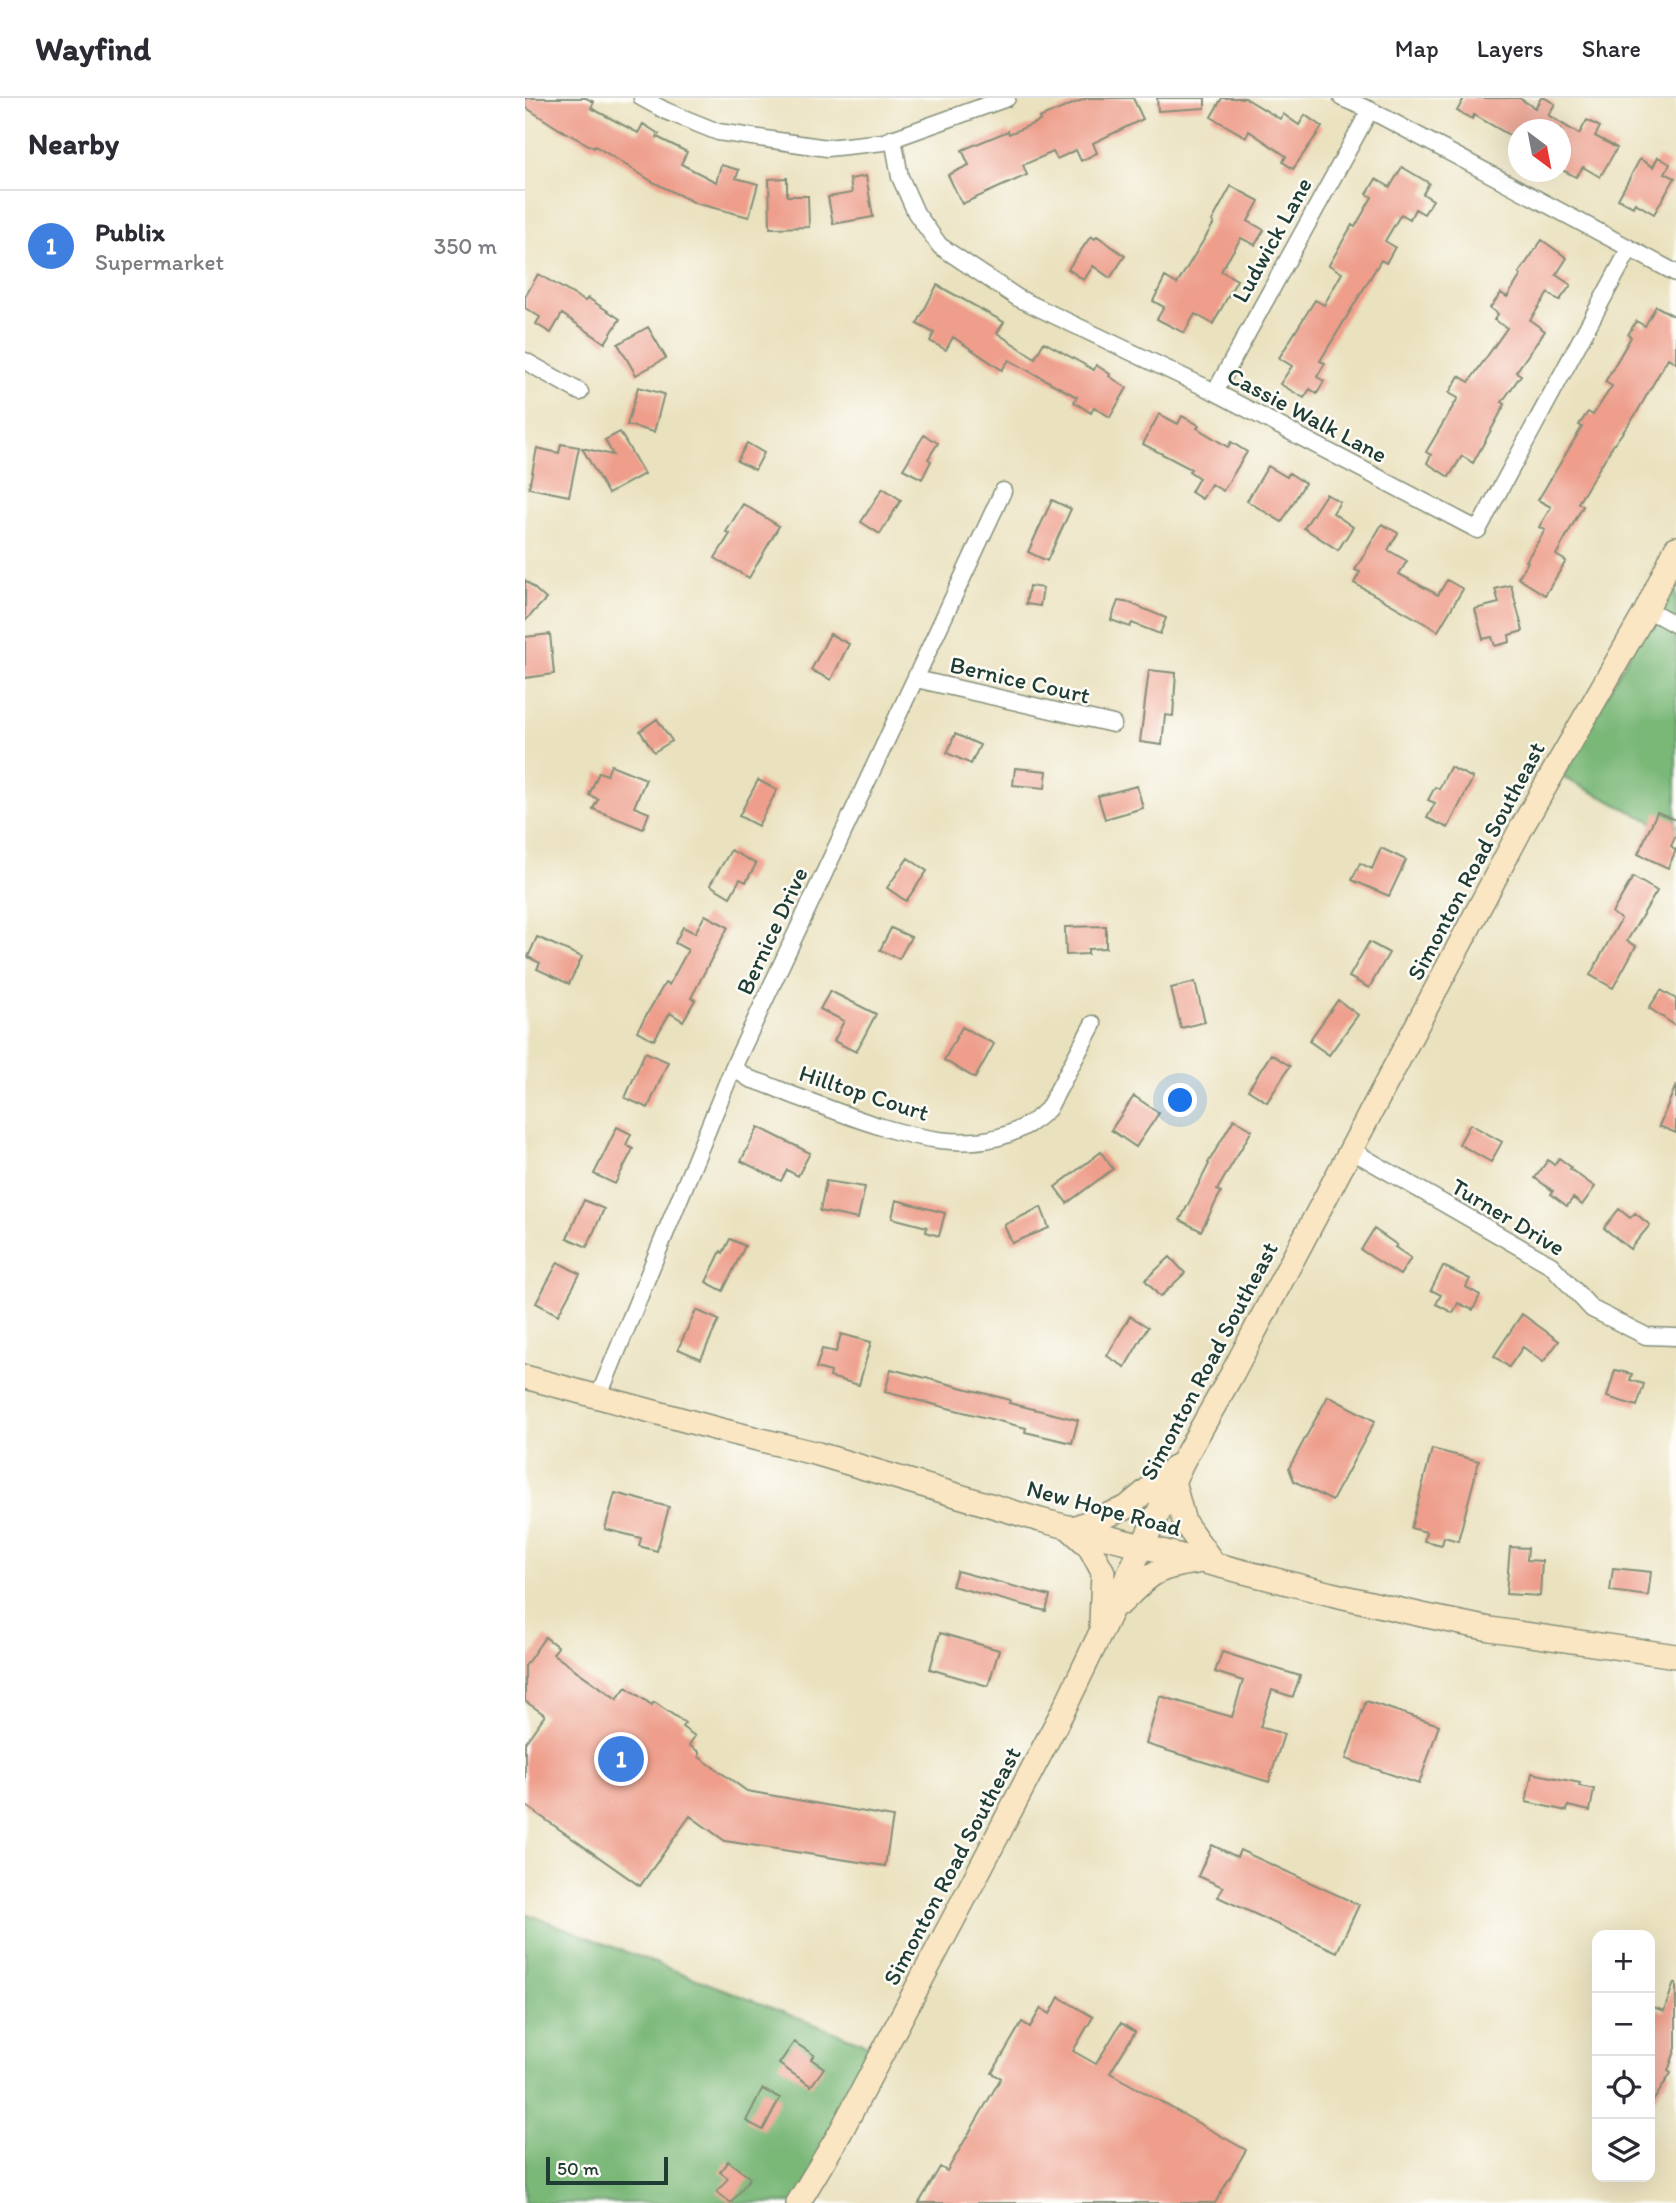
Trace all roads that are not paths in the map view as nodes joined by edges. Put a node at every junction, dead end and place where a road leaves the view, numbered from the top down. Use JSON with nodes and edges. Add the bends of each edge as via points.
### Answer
{"nodes":[{"id":1,"x":642,"y":98,"type":"edge"},
{"id":2,"x":1007,"y":98,"type":"edge"},
{"id":3,"x":1342,"y":98,"type":"edge"},
{"id":4,"x":1370,"y":110,"type":"junction"},
{"id":5,"x":893,"y":138,"type":"junction"},
{"id":6,"x":1629,"y":250,"type":"junction"},
{"id":7,"x":1676,"y":273,"type":"edge"},
{"id":8,"x":525,"y":361,"type":"edge"},
{"id":9,"x":580,"y":392,"type":"dead end"},
{"id":10,"x":1215,"y":392,"type":"junction"},
{"id":11,"x":1003,"y":491,"type":"dead end"},
{"id":12,"x":1676,"y":548,"type":"edge"},
{"id":13,"x":1647,"y":609,"type":"junction"},
{"id":14,"x":1676,"y":625,"type":"edge"},
{"id":15,"x":916,"y":679,"type":"junction"},
{"id":16,"x":1113,"y":724,"type":"dead end"},
{"id":17,"x":1093,"y":1024,"type":"dead end"},
{"id":18,"x":733,"y":1068,"type":"junction"},
{"id":19,"x":1349,"y":1149,"type":"junction"},
{"id":20,"x":1676,"y":1337,"type":"edge"},
{"id":21,"x":525,"y":1377,"type":"edge"},
{"id":22,"x":598,"y":1398,"type":"junction"},
{"id":23,"x":1184,"y":1459,"type":"junction"},
{"id":24,"x":1173,"y":1481,"type":"junction"},
{"id":25,"x":1071,"y":1526,"type":"junction"},
{"id":26,"x":1143,"y":1545,"type":"junction"},
{"id":27,"x":1210,"y":1563,"type":"junction"},
{"id":28,"x":1105,"y":1623,"type":"junction"},
{"id":29,"x":1676,"y":1656,"type":"edge"},
{"id":30,"x":798,"y":2203,"type":"edge"}],
"edges":[{"from":1,"to":5,"type":"street","via":[[718,132],[766,140],[827,148]]},
{"from":2,"to":5,"type":"street"},
{"from":3,"to":4,"type":"street"},
{"from":4,"to":6,"type":"street"},
{"from":4,"to":10,"type":"street","name":"Ludwick Lane"},
{"from":5,"to":10,"type":"street","name":"Cassie Walk Lane","via":[[900,177],[916,213],[940,246],[1018,298]]},
{"from":6,"to":7,"type":"street"},
{"from":6,"to":10,"type":"street","name":"Cassie Walk Lane","via":[[1478,530]]},
{"from":8,"to":9,"type":"street"},
{"from":11,"to":15,"type":"street","name":"Bernice Drive"},
{"from":12,"to":13,"type":"street","name":"Simonton Road Southeast"},
{"from":13,"to":14,"type":"street"},
{"from":13,"to":19,"type":"street","name":"Simonton Road Southeast","via":[[1523,825]]},
{"from":15,"to":16,"type":"street","name":"Bernice Court"},
{"from":15,"to":18,"type":"street","name":"Bernice Drive"},
{"from":17,"to":18,"type":"street","name":"Hilltop Court","via":[[1039,1118],[1014,1134],[972,1143],[898,1132],[750,1079]]},
{"from":18,"to":22,"type":"street","name":"Bernice Drive"},
{"from":19,"to":20,"type":"street","name":"Turner Drive","via":[[1551,1265],[1592,1309],[1646,1336]]},
{"from":19,"to":23,"type":"street","name":"Simonton Road Southeast"},
{"from":21,"to":22,"type":"street","name":"New Hope Road"},
{"from":22,"to":25,"type":"street","name":"New Hope Road"},
{"from":23,"to":24,"type":"street","name":"Simonton Road Southeast"},
{"from":23,"to":25,"type":"street","via":[[1126,1508]]},
{"from":24,"to":26,"type":"street","name":"Simonton Road Southeast"},
{"from":24,"to":27,"type":"street","via":[[1184,1522]]},
{"from":25,"to":26,"type":"street","name":"New Hope Road"},
{"from":25,"to":28,"type":"street","via":[[1103,1572]]},
{"from":26,"to":27,"type":"street","name":"New Hope Road"},
{"from":26,"to":28,"type":"street","name":"Simonton Road Southeast"},
{"from":27,"to":28,"type":"street","via":[[1156,1571]]},
{"from":27,"to":29,"type":"street","name":"New Hope Road","via":[[1432,1618]]},
{"from":28,"to":30,"type":"street","name":"Simonton Road Southeast","via":[[958,1912]]}]}
